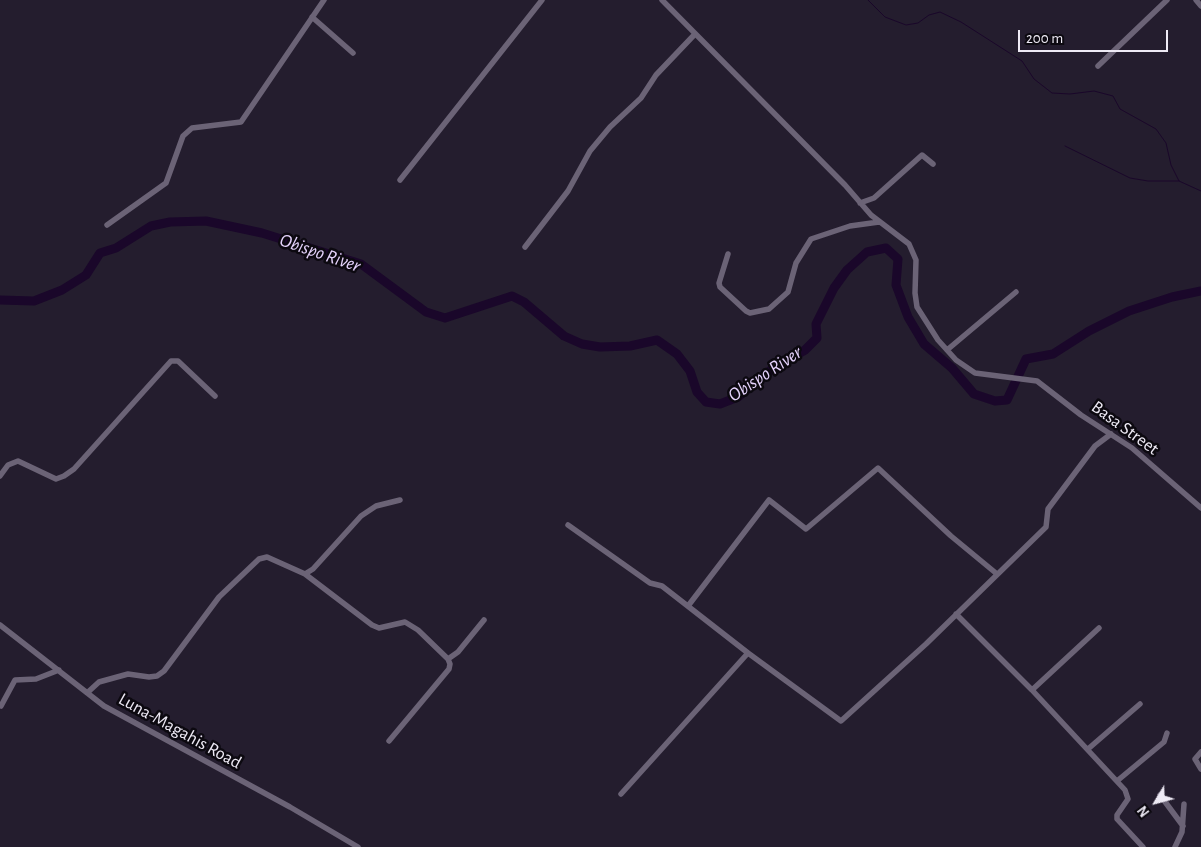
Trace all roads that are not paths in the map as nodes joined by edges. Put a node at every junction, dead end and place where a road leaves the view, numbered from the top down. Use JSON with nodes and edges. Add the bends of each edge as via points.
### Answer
{"nodes":[{"id":1,"x":324,"y":0,"type":"edge"},
{"id":2,"x":542,"y":0,"type":"edge"},
{"id":3,"x":662,"y":0,"type":"edge"},
{"id":4,"x":1167,"y":0,"type":"edge"},
{"id":5,"x":1196,"y":0,"type":"edge"},
{"id":6,"x":1201,"y":6,"type":"edge"},
{"id":7,"x":312,"y":17,"type":"junction"},
{"id":8,"x":696,"y":34,"type":"junction"},
{"id":9,"x":353,"y":53,"type":"dead end"},
{"id":10,"x":1098,"y":66,"type":"dead end"},
{"id":11,"x":933,"y":164,"type":"dead end"},
{"id":12,"x":400,"y":180,"type":"dead end"},
{"id":13,"x":860,"y":203,"type":"junction"},
{"id":14,"x":879,"y":222,"type":"junction"},
{"id":15,"x":107,"y":225,"type":"dead end"},
{"id":16,"x":525,"y":247,"type":"dead end"},
{"id":17,"x":728,"y":254,"type":"dead end"},
{"id":18,"x":1016,"y":292,"type":"dead end"},
{"id":19,"x":947,"y":350,"type":"junction"},
{"id":20,"x":215,"y":396,"type":"dead end"},
{"id":21,"x":1111,"y":434,"type":"junction"},
{"id":22,"x":0,"y":476,"type":"edge"},
{"id":23,"x":400,"y":500,"type":"dead end"},
{"id":24,"x":1201,"y":508,"type":"edge"},
{"id":25,"x":568,"y":525,"type":"dead end"},
{"id":26,"x":306,"y":574,"type":"junction"},
{"id":27,"x":997,"y":574,"type":"junction"},
{"id":28,"x":688,"y":606,"type":"junction"},
{"id":29,"x":956,"y":614,"type":"junction"},
{"id":30,"x":484,"y":620,"type":"dead end"},
{"id":31,"x":0,"y":625,"type":"edge"},
{"id":32,"x":1099,"y":628,"type":"dead end"},
{"id":33,"x":748,"y":653,"type":"junction"},
{"id":34,"x":448,"y":659,"type":"junction"},
{"id":35,"x":59,"y":670,"type":"junction"},
{"id":36,"x":1032,"y":690,"type":"junction"},
{"id":37,"x":87,"y":693,"type":"junction"},
{"id":38,"x":1140,"y":704,"type":"dead end"},
{"id":39,"x":1,"y":706,"type":"edge"},
{"id":40,"x":1167,"y":733,"type":"dead end"},
{"id":41,"x":389,"y":741,"type":"dead end"},
{"id":42,"x":1088,"y":749,"type":"junction"},
{"id":43,"x":1201,"y":752,"type":"edge"},
{"id":44,"x":1201,"y":769,"type":"edge"},
{"id":45,"x":1117,"y":781,"type":"junction"},
{"id":46,"x":621,"y":794,"type":"dead end"},
{"id":47,"x":1160,"y":795,"type":"dead end"},
{"id":48,"x":1184,"y":804,"type":"dead end"},
{"id":49,"x":1183,"y":826,"type":"junction"},
{"id":50,"x":358,"y":847,"type":"edge"},
{"id":51,"x":1143,"y":847,"type":"edge"},
{"id":52,"x":1175,"y":847,"type":"edge"}],
"edges":[{"from":1,"to":7,"type":"street"},
{"from":2,"to":12,"type":"street"},
{"from":3,"to":8,"type":"street"},
{"from":4,"to":10,"type":"street"},
{"from":5,"to":6,"type":"street"},
{"from":7,"to":9,"type":"street"},
{"from":7,"to":15,"type":"street","via":[[241,122],[192,128],[183,136],[166,183]]},
{"from":8,"to":13,"type":"street"},
{"from":8,"to":16,"type":"street","via":[[590,151],[568,191]]},
{"from":11,"to":13,"type":"street","via":[[922,155],[874,198]]},
{"from":13,"to":14,"type":"street"},
{"from":14,"to":17,"type":"street","via":[[850,226],[812,239],[796,263],[788,292],[769,309],[750,313],[720,287]]},
{"from":14,"to":19,"type":"street","via":[[894,230],[913,250],[918,307]]},
{"from":18,"to":19,"type":"street"},
{"from":19,"to":21,"type":"street","name":"Basa Street","via":[[975,373],[1028,378],[1046,386],[1081,415]]},
{"from":20,"to":22,"type":"street","via":[[178,361],[171,361],[74,469],[64,476],[56,479],[18,461],[8,465]]},
{"from":21,"to":24,"type":"street","name":"Basa Street","via":[[1132,448]]},
{"from":21,"to":27,"type":"street","via":[[1095,446],[1048,509],[1046,527]]},
{"from":23,"to":26,"type":"street","via":[[376,506],[361,516]]},
{"from":25,"to":28,"type":"street"},
{"from":26,"to":34,"type":"street","via":[[372,625],[380,628],[405,622]]},
{"from":26,"to":37,"type":"street","via":[[267,557],[259,559],[219,597],[164,671],[157,676],[128,674],[99,682]]},
{"from":27,"to":28,"type":"street","via":[[878,468],[806,529],[769,500]]},
{"from":27,"to":29,"type":"street"},
{"from":28,"to":33,"type":"street"},
{"from":29,"to":33,"type":"street","via":[[841,720]]},
{"from":29,"to":36,"type":"street"},
{"from":30,"to":34,"type":"street","via":[[458,652]]},
{"from":31,"to":35,"type":"street","name":"Luna-Magahis Road"},
{"from":32,"to":36,"type":"street"},
{"from":33,"to":46,"type":"street"},
{"from":34,"to":41,"type":"street","via":[[449,669]]},
{"from":35,"to":37,"type":"street","name":"Luna-Magahis Road"},
{"from":35,"to":39,"type":"street","via":[[36,679],[15,680]]},
{"from":36,"to":42,"type":"street"},
{"from":37,"to":50,"type":"street","name":"Luna-Magahis Road","via":[[104,706]]},
{"from":38,"to":42,"type":"street"},
{"from":40,"to":45,"type":"street","via":[[1164,742]]},
{"from":42,"to":45,"type":"street"},
{"from":43,"to":44,"type":"street","via":[[1195,759]]},
{"from":45,"to":51,"type":"street","via":[[1128,795],[1117,819]]},
{"from":47,"to":49,"type":"street"},
{"from":48,"to":49,"type":"street"},
{"from":49,"to":52,"type":"street"}]}
